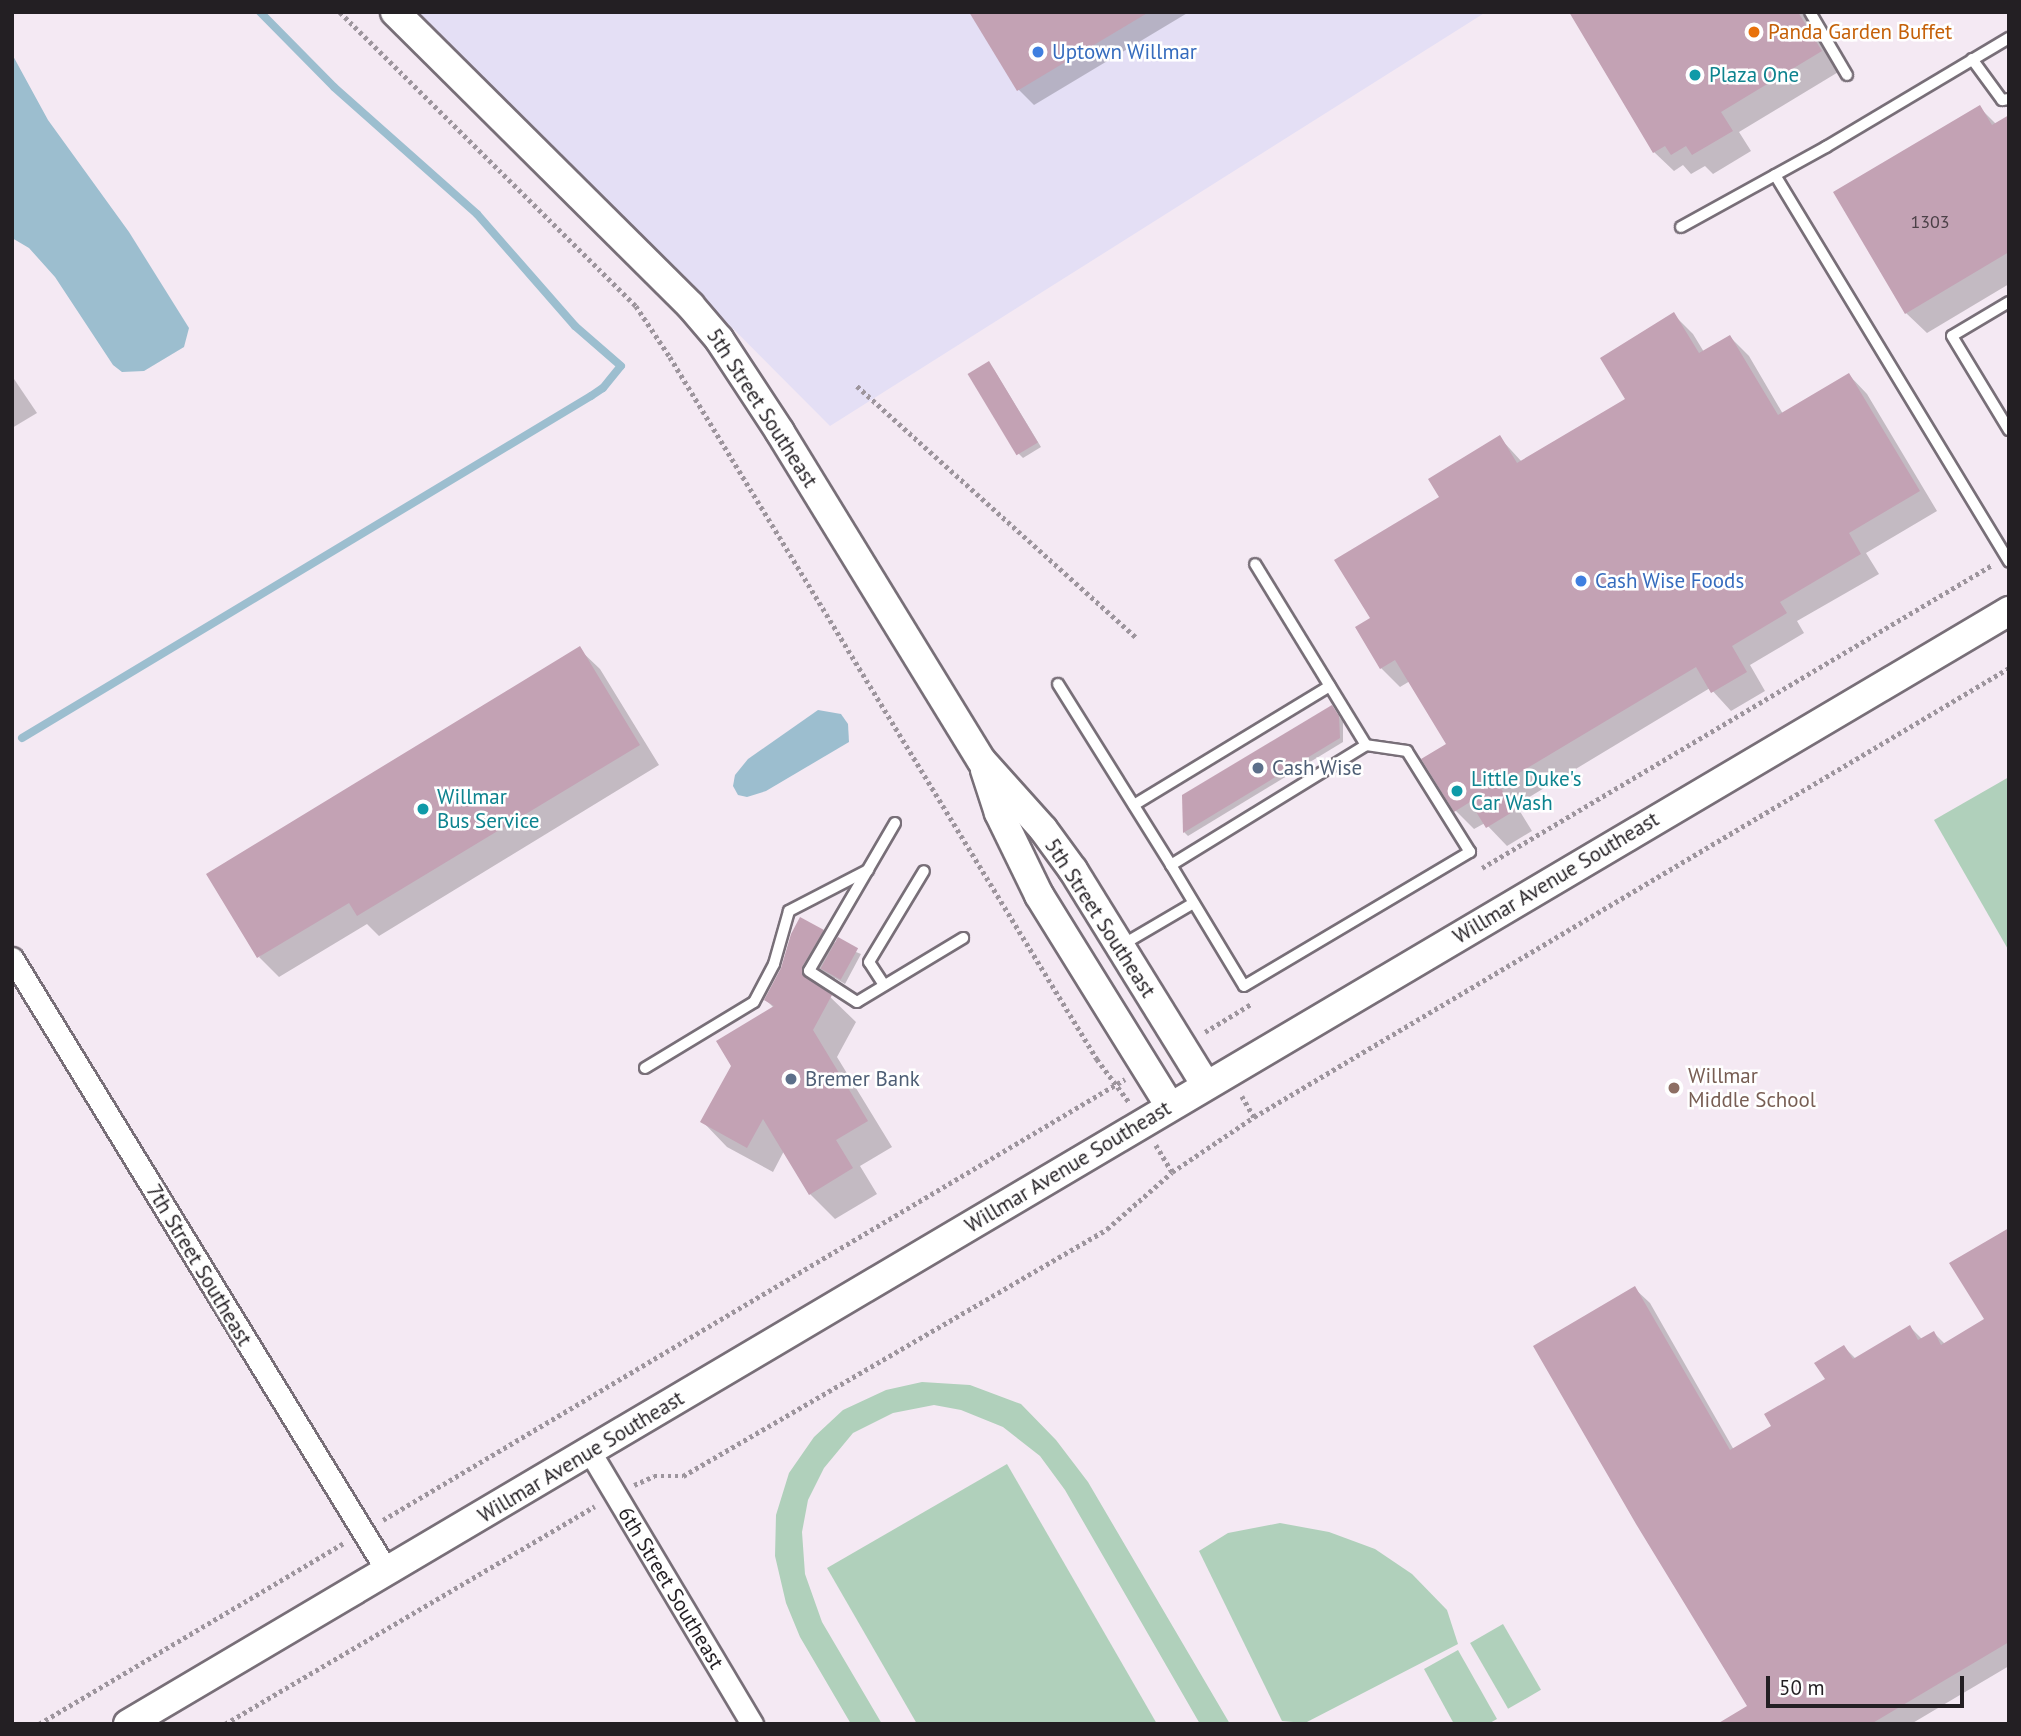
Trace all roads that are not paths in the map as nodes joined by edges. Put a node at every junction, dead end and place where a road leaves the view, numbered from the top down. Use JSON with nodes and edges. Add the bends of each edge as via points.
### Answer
{"nodes":[{"id":1,"x":395,"y":12,"type":"edge"},
{"id":2,"x":1810,"y":12,"type":"edge"},
{"id":3,"x":2009,"y":38,"type":"edge"},
{"id":4,"x":1972,"y":60,"type":"junction"},
{"id":5,"x":1847,"y":75,"type":"dead end"},
{"id":6,"x":2009,"y":99,"type":"edge"},
{"id":7,"x":1775,"y":174,"type":"junction"},
{"id":8,"x":1681,"y":227,"type":"dead end"},
{"id":9,"x":2009,"y":302,"type":"edge"},
{"id":10,"x":2009,"y":430,"type":"edge"},
{"id":11,"x":2007,"y":560,"type":"edge"},
{"id":12,"x":1255,"y":564,"type":"dead end"},
{"id":13,"x":2009,"y":611,"type":"edge"},
{"id":14,"x":1058,"y":684,"type":"dead end"},
{"id":15,"x":1330,"y":686,"type":"junction"},
{"id":16,"x":1366,"y":745,"type":"junction"},
{"id":17,"x":982,"y":761,"type":"junction"},
{"id":18,"x":1134,"y":805,"type":"junction"},
{"id":19,"x":895,"y":823,"type":"dead end"},
{"id":20,"x":1171,"y":865,"type":"junction"},
{"id":21,"x":868,"y":870,"type":"junction"},
{"id":22,"x":924,"y":871,"type":"dead end"},
{"id":23,"x":1192,"y":904,"type":"junction"},
{"id":24,"x":963,"y":938,"type":"dead end"},
{"id":25,"x":1120,"y":947,"type":"junction"},
{"id":26,"x":12,"y":958,"type":"edge"},
{"id":27,"x":884,"y":985,"type":"junction"},
{"id":28,"x":645,"y":1068,"type":"dead end"},
{"id":29,"x":1206,"y":1085,"type":"junction"},
{"id":30,"x":1170,"y":1106,"type":"junction"},
{"id":31,"x":590,"y":1452,"type":"junction"},
{"id":32,"x":387,"y":1571,"type":"junction"},
{"id":33,"x":128,"y":1724,"type":"edge"},
{"id":34,"x":752,"y":1724,"type":"edge"}],
"edges":[{"from":1,"to":17,"type":"main road","name":"5th Street Southeast","via":[[719,338]]},
{"from":2,"to":5,"type":"lane"},
{"from":3,"to":4,"type":"lane"},
{"from":4,"to":6,"type":"lane","via":[[2002,100]]},
{"from":4,"to":7,"type":"lane"},
{"from":7,"to":8,"type":"lane"},
{"from":7,"to":11,"type":"lane"},
{"from":9,"to":10,"type":"lane","via":[[1952,336]]},
{"from":12,"to":15,"type":"lane"},
{"from":13,"to":29,"type":"main road","name":"Willmar Avenue Southeast"},
{"from":14,"to":18,"type":"lane"},
{"from":15,"to":16,"type":"lane"},
{"from":15,"to":18,"type":"lane"},
{"from":16,"to":20,"type":"lane"},
{"from":16,"to":23,"type":"lane","via":[[1407,751],[1470,852],[1244,986]]},
{"from":17,"to":25,"type":"main road","name":"5th Street Southeast","via":[[1043,829]]},
{"from":17,"to":30,"type":"main road","name":"5th Street Southeast","via":[[1017,855]]},
{"from":18,"to":20,"type":"lane"},
{"from":19,"to":21,"type":"lane"},
{"from":20,"to":23,"type":"lane"},
{"from":21,"to":27,"type":"lane","via":[[809,971],[856,1002]]},
{"from":21,"to":28,"type":"lane","via":[[789,911],[774,964],[754,1002]]},
{"from":22,"to":27,"type":"lane","via":[[869,962]]},
{"from":23,"to":25,"type":"lane"},
{"from":24,"to":27,"type":"lane"},
{"from":25,"to":29,"type":"main road","name":"5th Street Southeast"},
{"from":26,"to":32,"type":"street","name":"7th Street Southeast"},
{"from":29,"to":30,"type":"main road","name":"Willmar Avenue Southeast"},
{"from":30,"to":31,"type":"main road","name":"Willmar Avenue Southeast"},
{"from":31,"to":32,"type":"main road","name":"Willmar Avenue Southeast"},
{"from":31,"to":34,"type":"street","name":"6th Street Southeast"},
{"from":32,"to":33,"type":"main road","name":"Willmar Avenue Southeast"}]}
